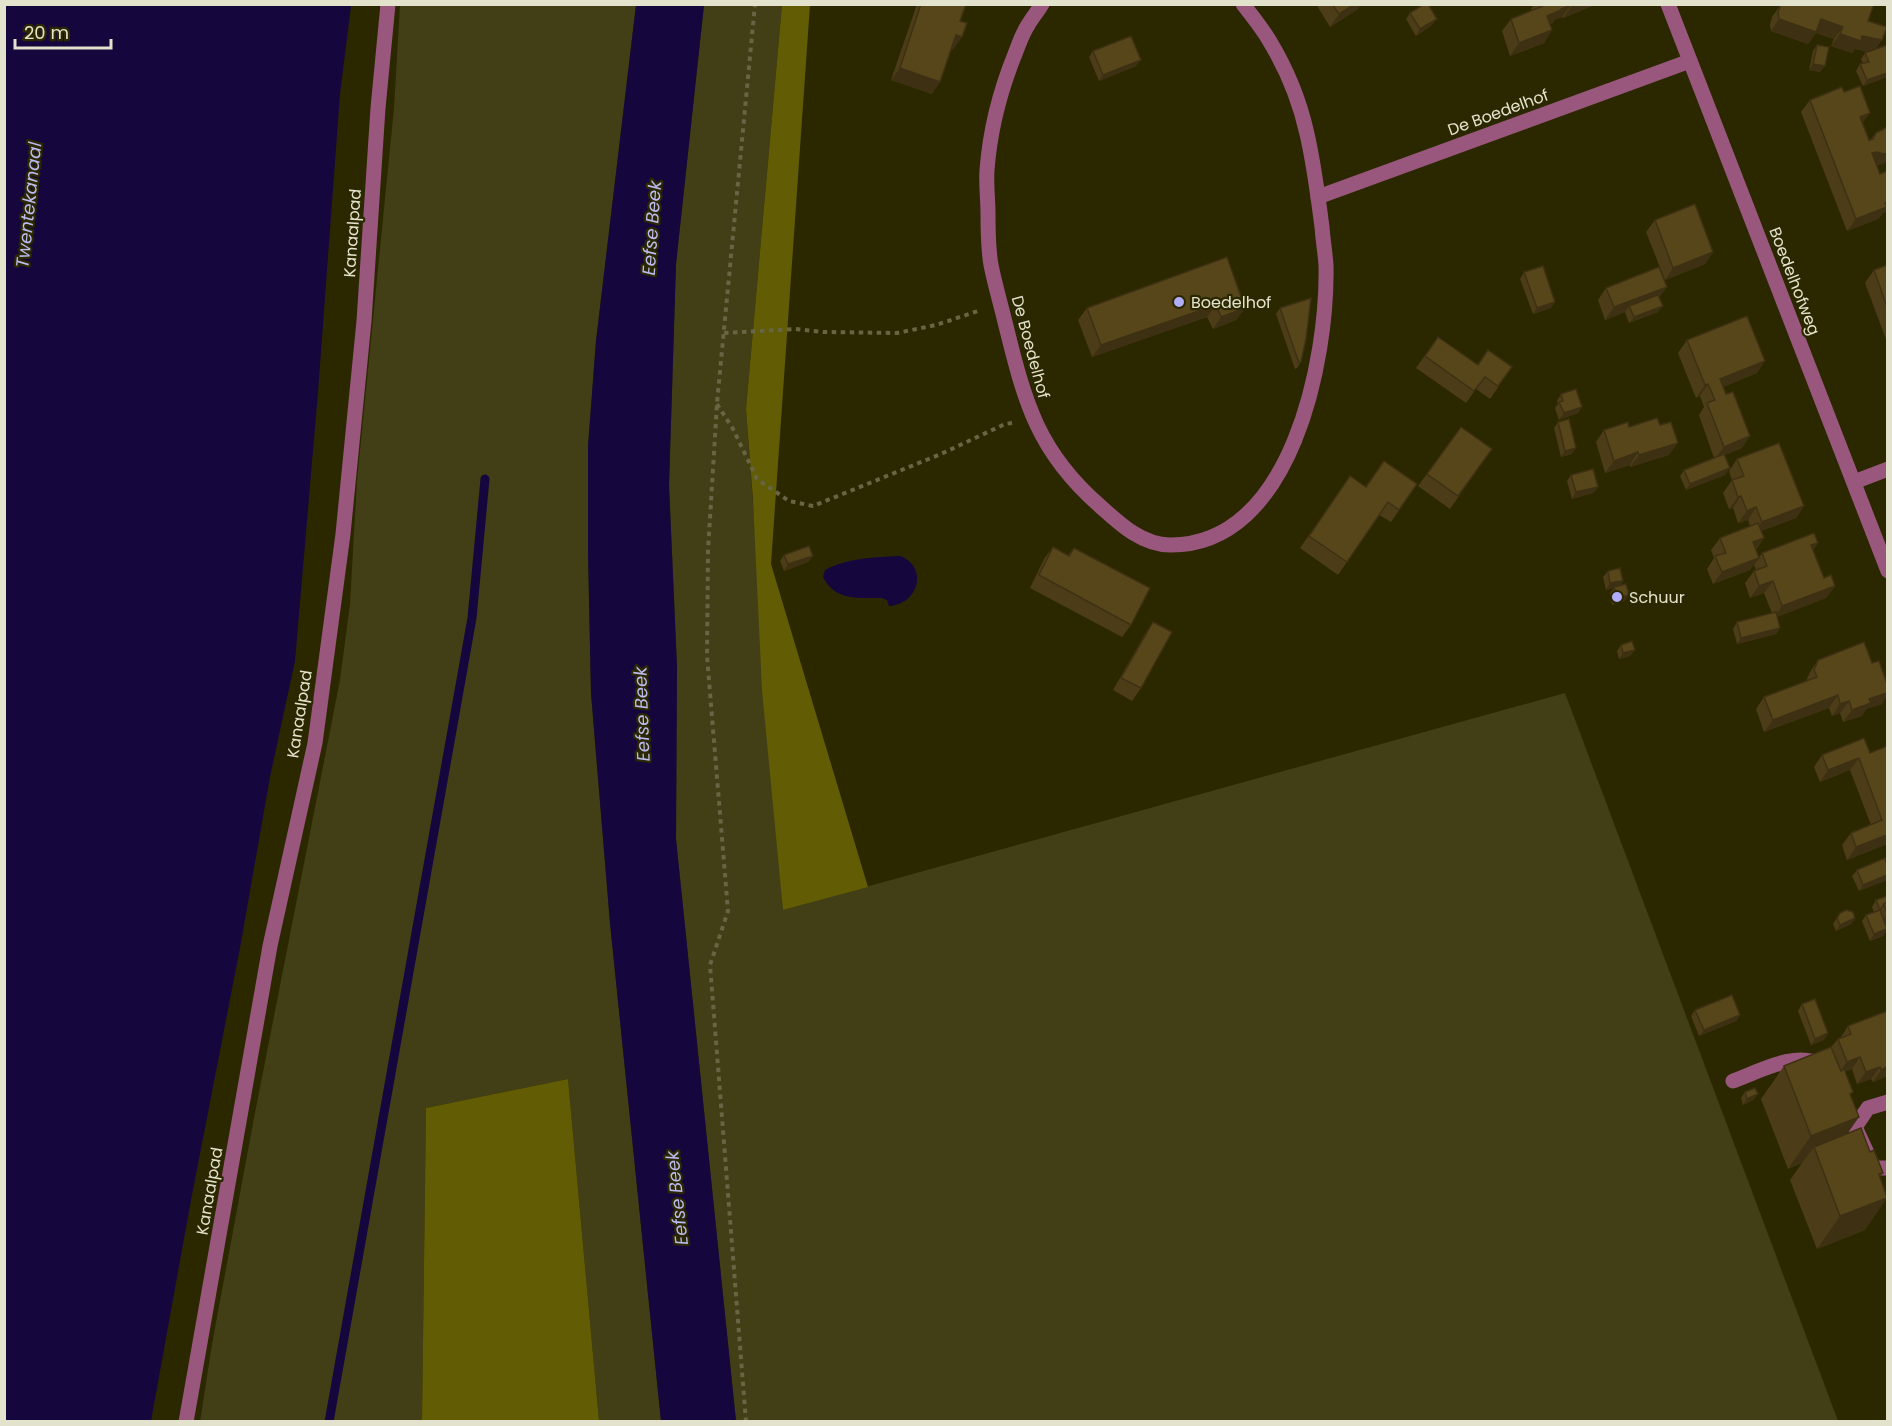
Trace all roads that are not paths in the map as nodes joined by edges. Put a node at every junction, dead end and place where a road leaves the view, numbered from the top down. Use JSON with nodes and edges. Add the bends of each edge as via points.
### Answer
{"nodes":[{"id":1,"x":388,"y":4,"type":"edge"},
{"id":2,"x":1042,"y":4,"type":"edge"},
{"id":3,"x":1244,"y":4,"type":"edge"},
{"id":4,"x":1668,"y":4,"type":"edge"},
{"id":5,"x":1690,"y":61,"type":"junction"},
{"id":6,"x":1318,"y":197,"type":"junction"},
{"id":7,"x":1887,"y":469,"type":"edge"},
{"id":8,"x":1854,"y":482,"type":"junction"},
{"id":9,"x":1887,"y":572,"type":"edge"},
{"id":10,"x":1828,"y":1076,"type":"edge"},
{"id":11,"x":1733,"y":1081,"type":"dead end"},
{"id":12,"x":1887,"y":1102,"type":"edge"},
{"id":13,"x":1845,"y":1113,"type":"edge"},
{"id":14,"x":1855,"y":1127,"type":"junction"},
{"id":15,"x":1887,"y":1168,"type":"edge"},
{"id":16,"x":186,"y":1422,"type":"edge"}],
"edges":[{"from":1,"to":16,"type":"street","name":"Kanaalpad","via":[[343,534],[315,743],[270,946]]},
{"from":2,"to":6,"type":"street","name":"De Boedelhof","via":[[1026,27],[994,120],[987,171],[991,262],[1028,409],[1042,436],[1061,468],[1084,492],[1125,528],[1146,540],[1167,545],[1198,543],[1227,531],[1250,512],[1275,482],[1311,390],[1324,326],[1326,263]]},
{"from":3,"to":6,"type":"street","name":"De Boedelhof","via":[[1270,41],[1291,86],[1306,131]]},
{"from":4,"to":5,"type":"street","name":"Boedelhofweg"},
{"from":5,"to":6,"type":"street","name":"De Boedelhof"},
{"from":5,"to":8,"type":"street","name":"Boedelhofweg"},
{"from":7,"to":8,"type":"street"},
{"from":8,"to":9,"type":"street","name":"Boedelhofweg"},
{"from":10,"to":11,"type":"street","via":[[1824,1066],[1815,1060],[1795,1058]]},
{"from":12,"to":14,"type":"street","via":[[1868,1108]]},
{"from":13,"to":14,"type":"street"},
{"from":14,"to":15,"type":"street","via":[[1874,1168]]}]}
